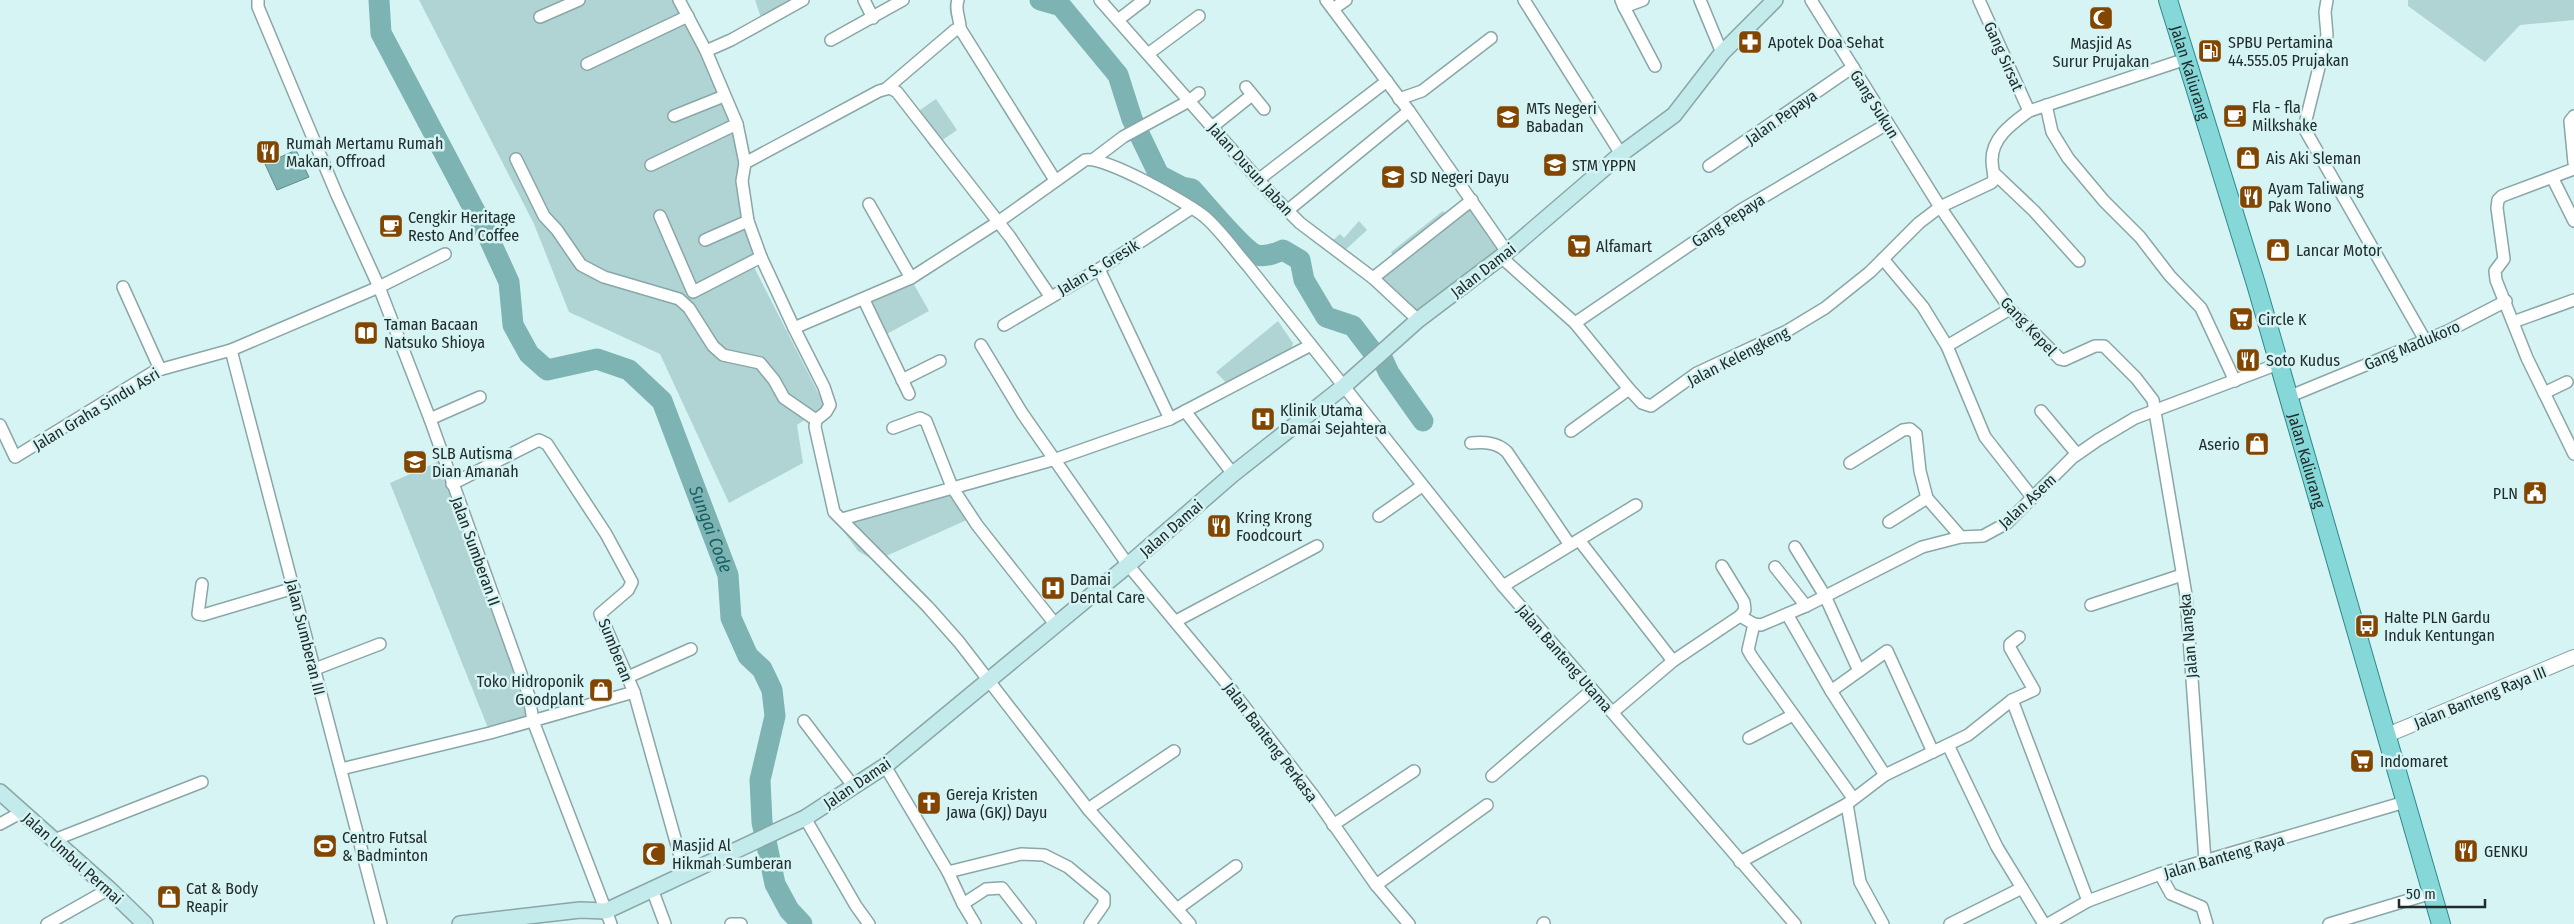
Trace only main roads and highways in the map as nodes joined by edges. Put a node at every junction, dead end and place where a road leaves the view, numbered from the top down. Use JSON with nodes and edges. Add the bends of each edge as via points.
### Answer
{"nodes":[{"id":1,"x":1775,"y":0,"type":"edge"},
{"id":2,"x":2168,"y":0,"type":"edge"},
{"id":3,"x":0,"y":792,"type":"edge"},
{"id":4,"x":609,"y":917,"type":"edge"},
{"id":5,"x":146,"y":924,"type":"edge"},
{"id":6,"x":460,"y":924,"type":"edge"},
{"id":7,"x":2441,"y":924,"type":"edge"}],
"edges":[{"from":1,"to":4,"type":"main road","name":"Jalan Damai","via":[[1722,53],[1674,115],[1622,154],[1504,255],[1418,320],[1343,387],[1233,474],[885,766],[805,818],[652,889]]},
{"from":2,"to":7,"type":"main road","name":"Jalan Kaliurang","via":[[2288,397]]},
{"from":3,"to":5,"type":"main road","name":"Jalan Umbul Permai"},
{"from":4,"to":6,"type":"main road","name":"Jalan Damai","via":[[580,910]]}]}
